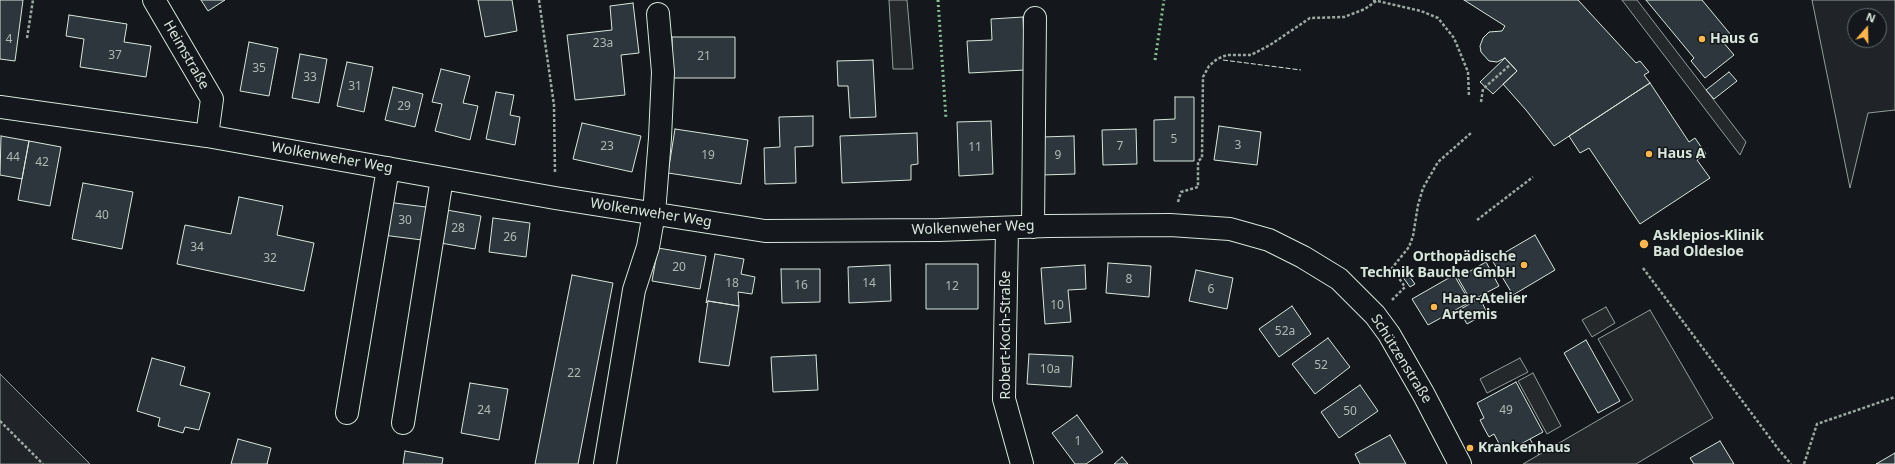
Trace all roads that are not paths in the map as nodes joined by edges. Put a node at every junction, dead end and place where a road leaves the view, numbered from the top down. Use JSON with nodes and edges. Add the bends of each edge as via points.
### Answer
{"nodes":[{"id":1,"x":154,"y":0,"type":"edge"},
{"id":2,"x":658,"y":14,"type":"dead end"},
{"id":3,"x":1035,"y":18,"type":"dead end"},
{"id":4,"x":0,"y":107,"type":"edge"},
{"id":5,"x":207,"y":136,"type":"junction"},
{"id":6,"x":388,"y":168,"type":"junction"},
{"id":7,"x":442,"y":178,"type":"junction"},
{"id":8,"x":654,"y":213,"type":"junction"},
{"id":9,"x":1033,"y":227,"type":"junction"},
{"id":10,"x":1007,"y":228,"type":"junction"},
{"id":11,"x":1304,"y":257,"type":"joint"},
{"id":12,"x":347,"y":413,"type":"dead end"},
{"id":13,"x":403,"y":423,"type":"dead end"},
{"id":14,"x":605,"y":464,"type":"edge"},
{"id":15,"x":1022,"y":464,"type":"edge"},
{"id":16,"x":1460,"y":464,"type":"edge"}],
"edges":[{"from":1,"to":5,"type":"street","name":"Heimstraße","via":[[212,99]]},
{"from":2,"to":8,"type":"street","via":[[663,72]]},
{"from":3,"to":9,"type":"street"},
{"from":4,"to":5,"type":"street","name":"Wolkenweher Weg"},
{"from":5,"to":6,"type":"street","name":"Wolkenweher Weg"},
{"from":6,"to":7,"type":"street","name":"Wolkenweher Weg"},
{"from":6,"to":12,"type":"street"},
{"from":7,"to":8,"type":"street","name":"Wolkenweher Weg"},
{"from":7,"to":13,"type":"street"},
{"from":8,"to":10,"type":"street","name":"Wolkenweher Weg","via":[[765,231]]},
{"from":8,"to":14,"type":"street","via":[[648,247],[634,290]]},
{"from":9,"to":10,"type":"street","name":"Wolkenweher Weg"},
{"from":9,"to":11,"type":"street","name":"Wolkenweher Weg","via":[[1170,225],[1230,229],[1269,240]]},
{"from":10,"to":15,"type":"street","name":"Robert-Koch-Straße","via":[[1004,399]]},
{"from":11,"to":16,"type":"street","name":"Schützenstraße","via":[[1339,279],[1375,315],[1389,334],[1424,395]]}]}
